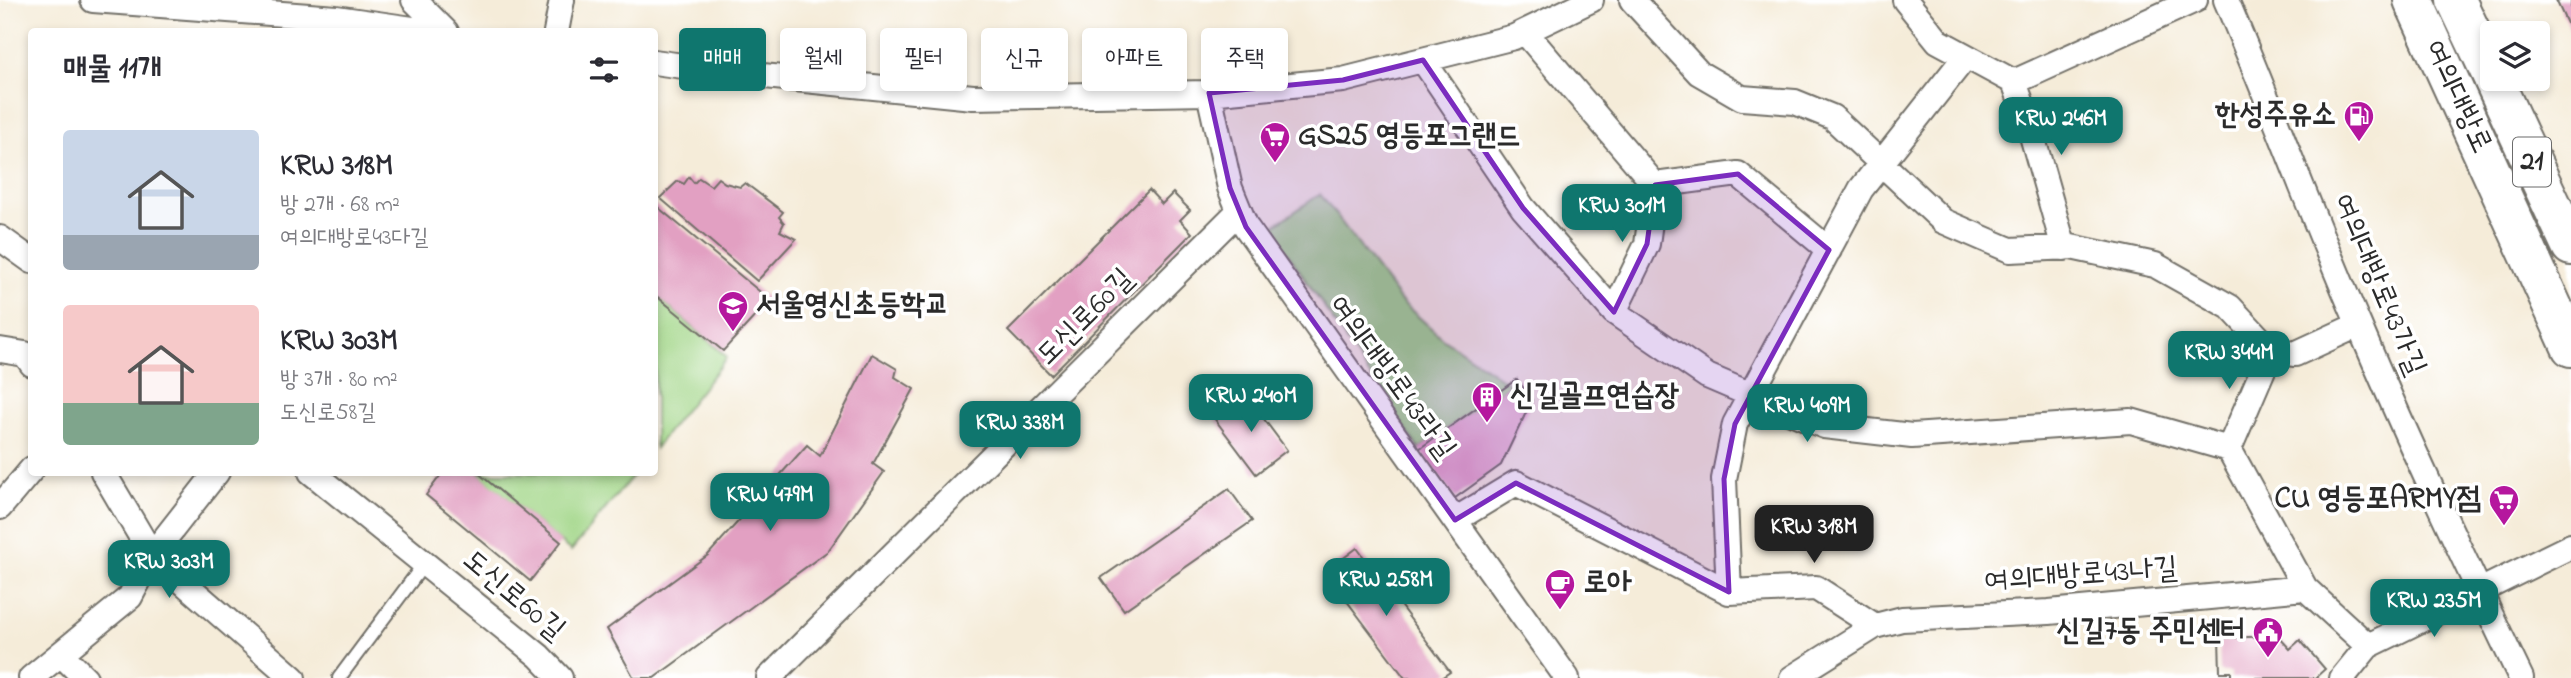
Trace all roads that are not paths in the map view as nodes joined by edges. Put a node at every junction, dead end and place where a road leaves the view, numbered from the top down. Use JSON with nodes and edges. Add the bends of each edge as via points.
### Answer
{"nodes":[{"id":1,"x":93,"y":0,"type":"edge"},
{"id":2,"x":414,"y":0,"type":"edge"},
{"id":3,"x":562,"y":0,"type":"edge"},
{"id":4,"x":1591,"y":0,"type":"edge"},
{"id":5,"x":1632,"y":0,"type":"edge"},
{"id":6,"x":1905,"y":0,"type":"edge"},
{"id":7,"x":2195,"y":0,"type":"edge"},
{"id":8,"x":2226,"y":0,"type":"edge"},
{"id":9,"x":2413,"y":0,"type":"edge"},
{"id":10,"x":2456,"y":0,"type":"edge"},
{"id":11,"x":269,"y":22,"type":"edge"},
{"id":12,"x":406,"y":28,"type":"edge"},
{"id":13,"x":442,"y":28,"type":"edge"},
{"id":14,"x":557,"y":28,"type":"edge"},
{"id":15,"x":1525,"y":32,"type":"junction"},
{"id":16,"x":2480,"y":51,"type":"edge"},
{"id":17,"x":1966,"y":56,"type":"junction"},
{"id":18,"x":1423,"y":60,"type":"junction"},
{"id":19,"x":658,"y":63,"type":"edge"},
{"id":20,"x":2014,"y":82,"type":"junction"},
{"id":21,"x":2499,"y":91,"type":"edge"},
{"id":22,"x":1209,"y":93,"type":"junction"},
{"id":23,"x":1880,"y":162,"type":"junction"},
{"id":24,"x":1655,"y":184,"type":"junction"},
{"id":25,"x":1239,"y":211,"type":"junction"},
{"id":26,"x":0,"y":238,"type":"edge"},
{"id":27,"x":2571,"y":246,"type":"edge"},
{"id":28,"x":2064,"y":247,"type":"junction"},
{"id":29,"x":1829,"y":250,"type":"junction"},
{"id":30,"x":28,"y":258,"type":"edge"},
{"id":31,"x":1614,"y":312,"type":"junction"},
{"id":32,"x":2358,"y":325,"type":"junction"},
{"id":33,"x":2571,"y":347,"type":"edge"},
{"id":34,"x":0,"y":350,"type":"edge"},
{"id":35,"x":2271,"y":351,"type":"junction"},
{"id":36,"x":28,"y":358,"type":"edge"},
{"id":37,"x":1751,"y":395,"type":"junction"},
{"id":38,"x":2229,"y":449,"type":"junction"},
{"id":39,"x":28,"y":474,"type":"edge"},
{"id":40,"x":105,"y":476,"type":"edge"},
{"id":41,"x":215,"y":476,"type":"edge"},
{"id":42,"x":316,"y":476,"type":"edge"},
{"id":43,"x":0,"y":507,"type":"edge"},
{"id":44,"x":1455,"y":520,"type":"junction"},
{"id":45,"x":2571,"y":545,"type":"edge"},
{"id":46,"x":152,"y":555,"type":"junction"},
{"id":47,"x":425,"y":564,"type":"junction"},
{"id":48,"x":2305,"y":589,"type":"junction"},
{"id":49,"x":2479,"y":591,"type":"junction"},
{"id":50,"x":1729,"y":592,"type":"junction"},
{"id":51,"x":1875,"y":626,"type":"junction"},
{"id":52,"x":2368,"y":646,"type":"junction"},
{"id":53,"x":61,"y":654,"type":"junction"},
{"id":54,"x":31,"y":678,"type":"edge"},
{"id":55,"x":85,"y":678,"type":"edge"},
{"id":56,"x":293,"y":678,"type":"edge"},
{"id":57,"x":339,"y":678,"type":"edge"},
{"id":58,"x":560,"y":678,"type":"edge"},
{"id":59,"x":769,"y":678,"type":"edge"},
{"id":60,"x":1567,"y":678,"type":"edge"},
{"id":61,"x":1792,"y":678,"type":"edge"},
{"id":62,"x":2342,"y":678,"type":"edge"},
{"id":63,"x":2521,"y":678,"type":"edge"}],
"edges":[{"from":1,"to":11,"type":"street"},
{"from":2,"to":13,"type":"street"},
{"from":3,"to":14,"type":"street"},
{"from":4,"to":15,"type":"street"},
{"from":5,"to":23,"type":"street","via":[[1699,73],[1742,98],[1795,102],[1832,117]]},
{"from":6,"to":17,"type":"street","via":[[1938,41]]},
{"from":7,"to":20,"type":"street"},
{"from":8,"to":32,"type":"street","name":"여의대방로43가길"},
{"from":9,"to":33,"type":"main road","name":"여의대방로"},
{"from":10,"to":16,"type":"main road","name":"여의대방로","number":"21"},
{"from":11,"to":12,"type":"street","via":[[337,18]]},
{"from":15,"to":18,"type":"street"},
{"from":15,"to":24,"type":"street"},
{"from":17,"to":20,"type":"street"},
{"from":17,"to":23,"type":"street"},
{"from":18,"to":22,"type":"street","via":[[1343,80]]},
{"from":18,"to":31,"type":"street","via":[[1523,208]]},
{"from":19,"to":22,"type":"street","via":[[973,97]]},
{"from":20,"to":28,"type":"street"},
{"from":21,"to":27,"type":"main road","name":"여의대방로","number":"21"},
{"from":22,"to":25,"type":"street","name":"여의대방로43라길"},
{"from":23,"to":28,"type":"street","via":[[1943,221],[2010,250]]},
{"from":23,"to":29,"type":"street"},
{"from":24,"to":29,"type":"street","via":[[1738,174]]},
{"from":24,"to":31,"type":"street","via":[[1647,244]]},
{"from":25,"to":44,"type":"street","name":"여의대방로43라길","via":[[1246,228]]},
{"from":25,"to":59,"type":"street","name":"도신로60길"},
{"from":26,"to":30,"type":"street"},
{"from":28,"to":35,"type":"street","via":[[2155,265],[2230,307]]},
{"from":29,"to":37,"type":"street"},
{"from":31,"to":37,"type":"street","via":[[1707,376]]},
{"from":32,"to":35,"type":"street","via":[[2295,354]]},
{"from":32,"to":49,"type":"street","name":"여의대방로43가길"},
{"from":34,"to":36,"type":"street"},
{"from":35,"to":38,"type":"street"},
{"from":37,"to":38,"type":"street","via":[[1824,426],[1912,436],[2131,421]]},
{"from":37,"to":50,"type":"street","via":[[1735,424],[1724,479]]},
{"from":38,"to":48,"type":"street"},
{"from":39,"to":43,"type":"street"},
{"from":40,"to":46,"type":"street"},
{"from":41,"to":46,"type":"street"},
{"from":42,"to":47,"type":"street","name":"도신로60길"},
{"from":44,"to":50,"type":"street","via":[[1516,484]]},
{"from":44,"to":60,"type":"street","name":"여의대방로43라길"},
{"from":45,"to":49,"type":"street"},
{"from":46,"to":53,"type":"street","via":[[130,597]]},
{"from":46,"to":56,"type":"street"},
{"from":47,"to":57,"type":"lane","name":"도신로60길"},
{"from":47,"to":58,"type":"street","name":"도신로60길"},
{"from":48,"to":51,"type":"street","name":"여의대방로43나길","via":[[2049,612],[1902,619]]},
{"from":48,"to":52,"type":"street"},
{"from":49,"to":52,"type":"street"},
{"from":49,"to":63,"type":"street","name":"여의대방로43가길"},
{"from":50,"to":51,"type":"street","via":[[1816,587]]},
{"from":51,"to":61,"type":"street","name":"여의대방로43나길"},
{"from":52,"to":62,"type":"street"},
{"from":53,"to":54,"type":"street"},
{"from":53,"to":55,"type":"street"}]}
